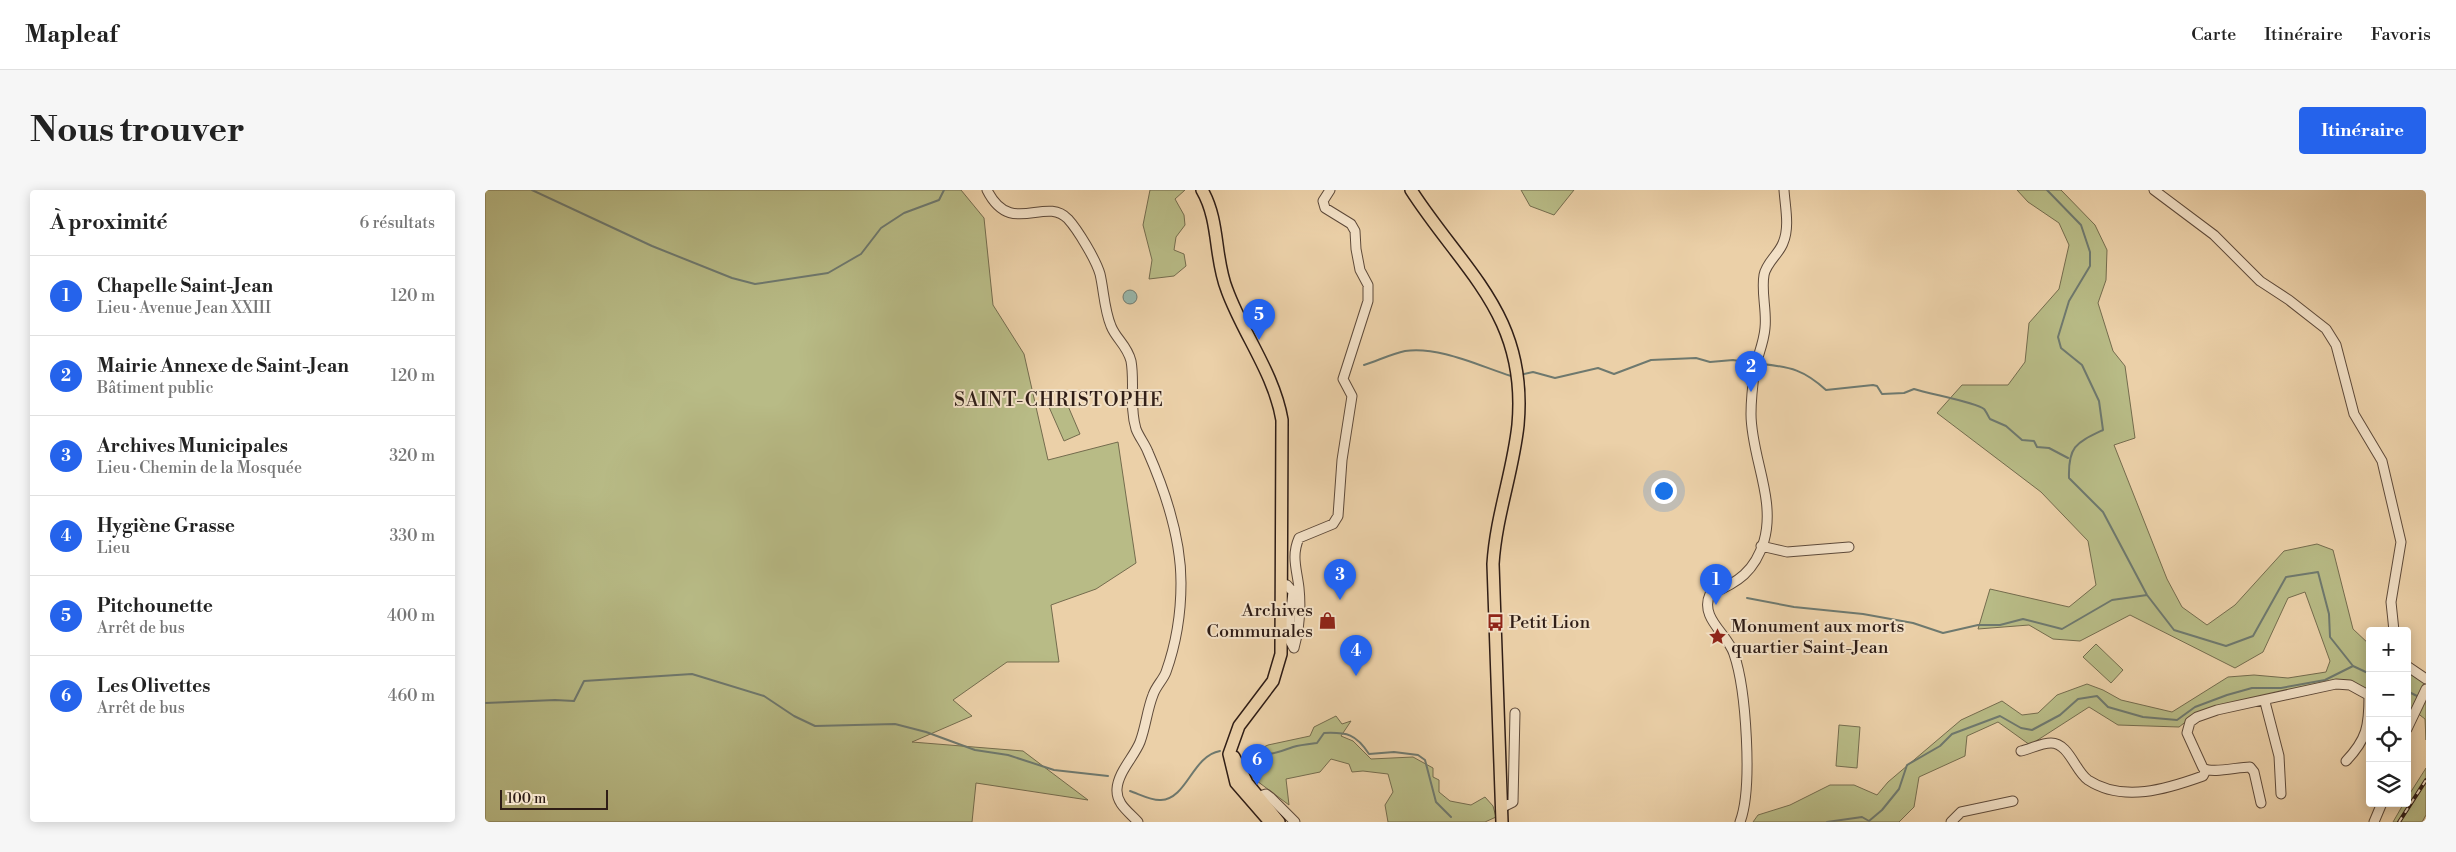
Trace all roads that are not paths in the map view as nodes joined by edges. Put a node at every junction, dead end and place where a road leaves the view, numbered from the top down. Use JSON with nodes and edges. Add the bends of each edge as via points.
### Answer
{"nodes":[{"id":1,"x":987,"y":190,"type":"edge"},
{"id":2,"x":1202,"y":190,"type":"edge"},
{"id":3,"x":1330,"y":190,"type":"edge"},
{"id":4,"x":1411,"y":190,"type":"edge"},
{"id":5,"x":1784,"y":190,"type":"edge"},
{"id":6,"x":2154,"y":190,"type":"edge"},
{"id":7,"x":1761,"y":546,"type":"junction"},
{"id":8,"x":1849,"y":547,"type":"dead end"},
{"id":9,"x":1282,"y":584,"type":"junction"},
{"id":10,"x":2394,"y":627,"type":"edge"},
{"id":11,"x":2411,"y":669,"type":"edge"},
{"id":12,"x":2426,"y":679,"type":"edge"},
{"id":13,"x":2426,"y":689,"type":"edge"},
{"id":14,"x":2366,"y":694,"type":"edge"},
{"id":15,"x":2265,"y":702,"type":"junction"},
{"id":16,"x":2413,"y":710,"type":"edge"},
{"id":17,"x":1515,"y":713,"type":"dead end"},
{"id":18,"x":2368,"y":717,"type":"edge"},
{"id":19,"x":1232,"y":743,"type":"junction"},
{"id":20,"x":2021,"y":751,"type":"dead end"},
{"id":21,"x":2346,"y":761,"type":"dead end"},
{"id":22,"x":2206,"y":770,"type":"junction"},
{"id":23,"x":2281,"y":794,"type":"dead end"},
{"id":24,"x":1253,"y":798,"type":"junction"},
{"id":25,"x":2013,"y":801,"type":"dead end"},
{"id":26,"x":2261,"y":803,"type":"dead end"},
{"id":27,"x":2380,"y":807,"type":"edge"},
{"id":28,"x":1501,"y":808,"type":"junction"},
{"id":29,"x":1138,"y":822,"type":"edge"},
{"id":30,"x":1270,"y":822,"type":"edge"},
{"id":31,"x":1279,"y":822,"type":"edge"},
{"id":32,"x":1295,"y":822,"type":"edge"},
{"id":33,"x":1502,"y":822,"type":"edge"},
{"id":34,"x":1740,"y":822,"type":"edge"},
{"id":35,"x":1951,"y":822,"type":"edge"},
{"id":36,"x":2374,"y":822,"type":"edge"}],
"edges":[{"from":1,"to":29,"type":"street","via":[[1010,214],[1054,212],[1067,218],[1097,266],[1112,328],[1124,343],[1131,362],[1131,399],[1136,429],[1169,506],[1175,530],[1181,582],[1177,631],[1166,673],[1153,694],[1139,744],[1116,789],[1125,810]]},
{"from":2,"to":9,"type":"main road","via":[[1212,214],[1220,268],[1227,290],[1280,407],[1284,438]]},
{"from":3,"to":9,"type":"street","via":[[1323,201],[1325,208],[1351,224],[1355,231],[1360,270],[1368,285],[1368,301],[1343,378],[1352,396],[1342,460],[1338,516],[1333,524],[1299,538],[1295,545],[1293,559],[1299,589],[1298,634],[1294,648],[1288,637],[1293,592]]},
{"from":4,"to":28,"type":"main road","via":[[1490,298],[1507,336],[1516,373],[1518,425],[1494,541],[1493,564]]},
{"from":5,"to":7,"type":"street","via":[[1787,228],[1783,242],[1764,275],[1766,325],[1755,368],[1751,412],[1751,428],[1764,486],[1766,514]]},
{"from":6,"to":10,"type":"street","via":[[2213,235],[2260,281],[2326,329],[2336,345],[2355,414],[2382,461],[2401,542],[2391,602]]},
{"from":7,"to":8,"type":"street","via":[[1787,552]]},
{"from":7,"to":34,"type":"street","via":[[1745,575],[1734,584],[1710,594],[1707,606],[1731,645],[1741,691],[1747,786],[1746,807]]},
{"from":9,"to":19,"type":"main road","via":[[1281,654],[1277,669],[1267,692],[1239,726]]},
{"from":11,"to":12,"type":"street"},
{"from":13,"to":16,"type":"street"},
{"from":14,"to":15,"type":"street","via":[[2350,685],[2336,684]]},
{"from":15,"to":22,"type":"street","via":[[2217,710],[2190,722],[2187,733]]},
{"from":15,"to":23,"type":"street","via":[[2279,756]]},
{"from":17,"to":28,"type":"street","via":[[1513,802]]},
{"from":18,"to":21,"type":"street","via":[[2364,738]]},
{"from":19,"to":24,"type":"main road","via":[[1237,766]]},
{"from":19,"to":24,"type":"main road","via":[[1229,764],[1236,783]]},
{"from":20,"to":22,"type":"street","via":[[2050,743],[2057,745],[2089,780],[2119,793],[2131,794],[2183,783],[2203,776]]},
{"from":22,"to":26,"type":"street","via":[[2249,767],[2254,772]]},
{"from":24,"to":30,"type":"main road","via":[[1259,811]]},
{"from":24,"to":31,"type":"main road"},
{"from":24,"to":32,"type":"street","via":[[1266,794]]},
{"from":25,"to":35,"type":"street","via":[[1961,812]]},
{"from":27,"to":36,"type":"street"},
{"from":28,"to":33,"type":"main road"}]}
